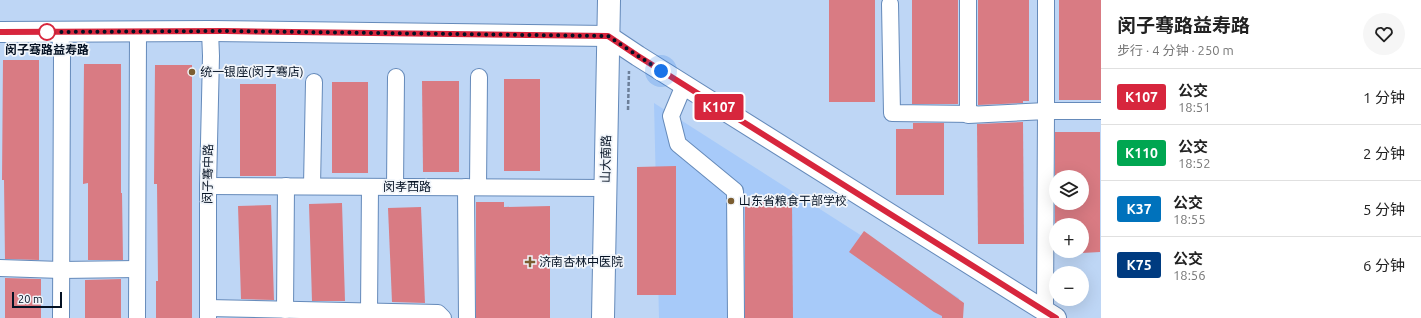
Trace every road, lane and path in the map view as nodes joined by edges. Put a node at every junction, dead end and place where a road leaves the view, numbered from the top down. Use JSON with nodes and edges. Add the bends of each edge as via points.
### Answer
{"nodes":[{"id":1,"x":609,"y":0,"type":"edge"},
{"id":2,"x":968,"y":0,"type":"edge"},
{"id":3,"x":1046,"y":0,"type":"edge"},
{"id":4,"x":890,"y":4,"type":"dead end"},
{"id":5,"x":210,"y":31,"type":"junction"},
{"id":6,"x":0,"y":32,"type":"edge"},
{"id":7,"x":138,"y":32,"type":"junction"},
{"id":8,"x":60,"y":33,"type":"junction"},
{"id":9,"x":608,"y":36,"type":"junction"},
{"id":10,"x":396,"y":77,"type":"dead end"},
{"id":11,"x":479,"y":77,"type":"dead end"},
{"id":12,"x":314,"y":82,"type":"dead end"},
{"id":13,"x":684,"y":85,"type":"junction"},
{"id":14,"x":1046,"y":111,"type":"junction"},
{"id":15,"x":1101,"y":111,"type":"edge"},
{"id":16,"x":974,"y":114,"type":"junction"},
{"id":17,"x":208,"y":186,"type":"junction"},
{"id":18,"x":286,"y":186,"type":"junction"},
{"id":19,"x":312,"y":186,"type":"junction"},
{"id":20,"x":370,"y":187,"type":"junction"},
{"id":21,"x":395,"y":187,"type":"junction"},
{"id":22,"x":472,"y":187,"type":"junction"},
{"id":23,"x":606,"y":188,"type":"junction"},
{"id":24,"x":0,"y":268,"type":"edge"},
{"id":25,"x":137,"y":269,"type":"junction"},
{"id":26,"x":61,"y":270,"type":"junction"},
{"id":27,"x":285,"y":310,"type":"junction"},
{"id":28,"x":370,"y":312,"type":"junction"},
{"id":29,"x":208,"y":313,"type":"edge"},
{"id":30,"x":1051,"y":314,"type":"edge"},
{"id":31,"x":61,"y":318,"type":"edge"},
{"id":32,"x":137,"y":318,"type":"edge"},
{"id":33,"x":443,"y":318,"type":"edge"},
{"id":34,"x":467,"y":318,"type":"edge"},
{"id":35,"x":603,"y":318,"type":"edge"},
{"id":36,"x":736,"y":318,"type":"edge"}],
"edges":[{"from":1,"to":9,"type":"main road","name":"山大南路"},
{"from":2,"to":16,"type":"street","via":[[968,114]]},
{"from":3,"to":14,"type":"street"},
{"from":4,"to":16,"type":"street","via":[[892,113]]},
{"from":5,"to":7,"type":"street"},
{"from":5,"to":9,"type":"street"},
{"from":5,"to":17,"type":"street","name":"闵子骞中路"},
{"from":6,"to":8,"type":"street"},
{"from":7,"to":8,"type":"street"},
{"from":7,"to":25,"type":"street"},
{"from":8,"to":26,"type":"street"},
{"from":9,"to":13,"type":"street"},
{"from":9,"to":23,"type":"main road","name":"山大南路"},
{"from":10,"to":21,"type":"street"},
{"from":11,"to":22,"type":"street"},
{"from":12,"to":19,"type":"street"},
{"from":13,"to":30,"type":"street"},
{"from":13,"to":36,"type":"street","via":[[671,116],[678,144],[735,191]]},
{"from":14,"to":15,"type":"street"},
{"from":14,"to":16,"type":"street"},
{"from":14,"to":30,"type":"street"},
{"from":17,"to":18,"type":"street","name":"闵孝西路"},
{"from":17,"to":29,"type":"street","name":"闵子骞中路"},
{"from":18,"to":19,"type":"street","name":"闵孝西路"},
{"from":18,"to":27,"type":"street"},
{"from":19,"to":20,"type":"street","name":"闵孝西路"},
{"from":20,"to":21,"type":"street","name":"闵孝西路"},
{"from":20,"to":28,"type":"street"},
{"from":21,"to":22,"type":"street","name":"闵孝西路"},
{"from":22,"to":23,"type":"street","name":"闵孝西路"},
{"from":22,"to":34,"type":"street"},
{"from":23,"to":35,"type":"main road","name":"山大南路"},
{"from":24,"to":26,"type":"street"},
{"from":25,"to":26,"type":"street"},
{"from":25,"to":32,"type":"street"},
{"from":26,"to":31,"type":"street"},
{"from":27,"to":28,"type":"street"},
{"from":27,"to":29,"type":"street"},
{"from":28,"to":33,"type":"street","via":[[438,313]]}]}
